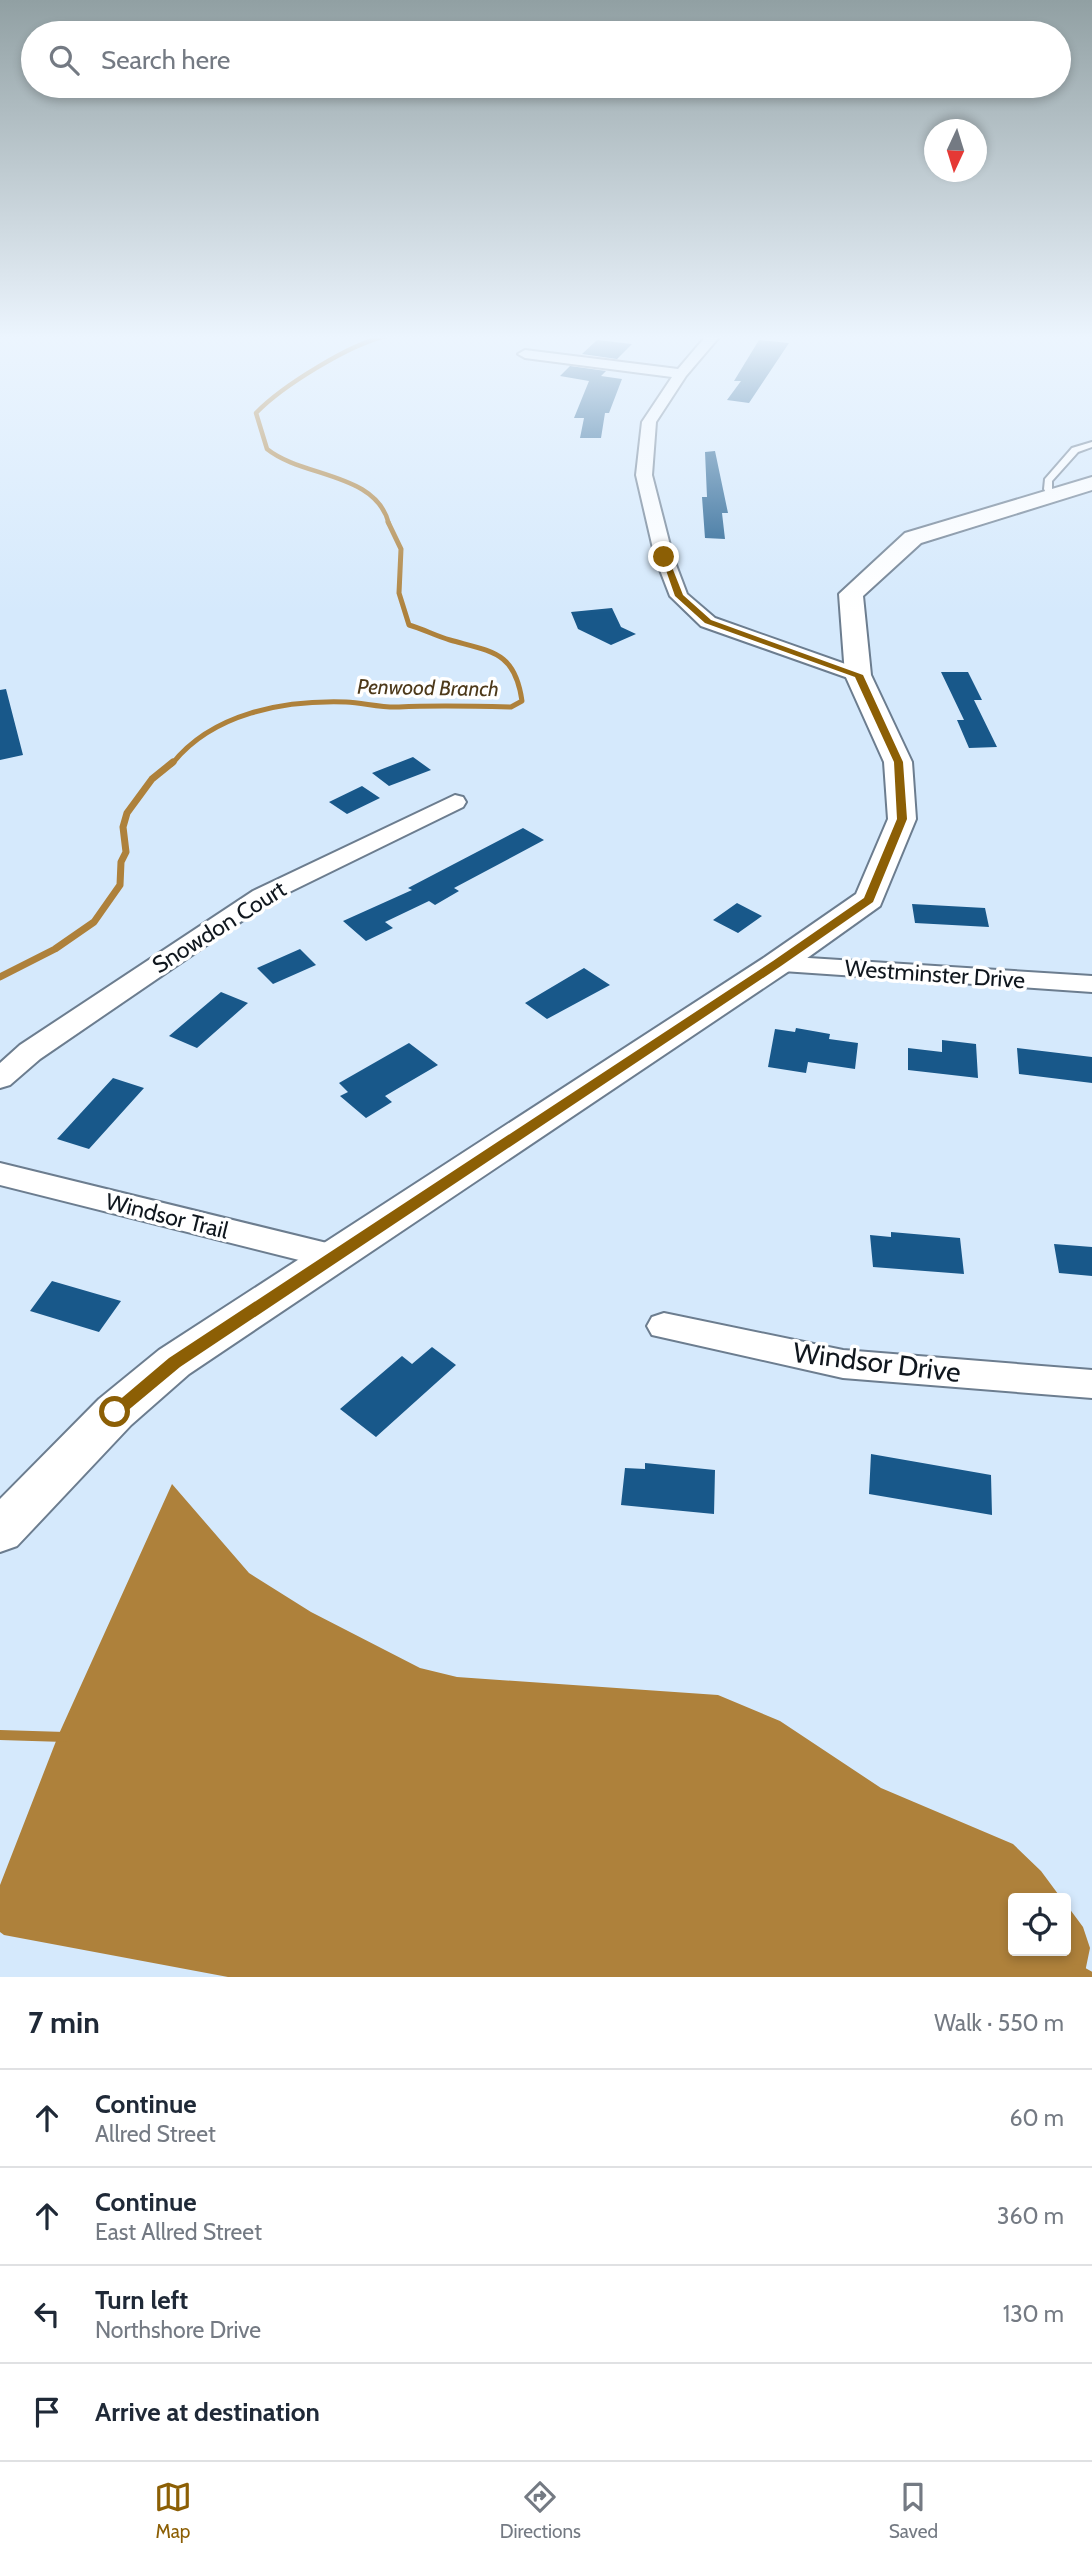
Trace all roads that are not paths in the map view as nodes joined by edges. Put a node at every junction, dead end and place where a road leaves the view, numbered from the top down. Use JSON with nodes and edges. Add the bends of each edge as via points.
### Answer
{"nodes":[{"id":1,"x":648,"y":428,"type":"edge"},
{"id":2,"x":1092,"y":444,"type":"edge"},
{"id":3,"x":1092,"y":483,"type":"edge"},
{"id":4,"x":1052,"y":496,"type":"junction"},
{"id":5,"x":858,"y":675,"type":"junction"},
{"id":6,"x":455,"y":802,"type":"dead end"},
{"id":7,"x":777,"y":964,"type":"junction"},
{"id":8,"x":1092,"y":984,"type":"edge"},
{"id":9,"x":0,"y":1078,"type":"edge"},
{"id":10,"x":0,"y":1174,"type":"edge"},
{"id":11,"x":335,"y":1257,"type":"junction"},
{"id":12,"x":664,"y":1326,"type":"dead end"},
{"id":13,"x":1092,"y":1384,"type":"edge"},
{"id":14,"x":0,"y":1531,"type":"edge"}],
"edges":[{"from":1,"to":5,"type":"street","via":[[644,475],[664,557],[679,596],[708,622]]},
{"from":2,"to":4,"type":"lane","via":[[1075,450],[1048,481]]},
{"from":3,"to":4,"type":"street"},
{"from":4,"to":5,"type":"street","via":[[913,538],[851,594]]},
{"from":5,"to":7,"type":"street","via":[[898,762],[902,819],[869,900]]},
{"from":6,"to":9,"type":"street","name":"Snowdon Court","via":[[262,896],[30,1052]]},
{"from":7,"to":8,"type":"street","name":"Westminster Drive"},
{"from":7,"to":11,"type":"street"},
{"from":10,"to":11,"type":"street","name":"Windsor Trail"},
{"from":11,"to":14,"type":"street","via":[[174,1362],[115,1412]]},
{"from":12,"to":13,"type":"street","name":"Windsor Drive","via":[[843,1364]]}]}
